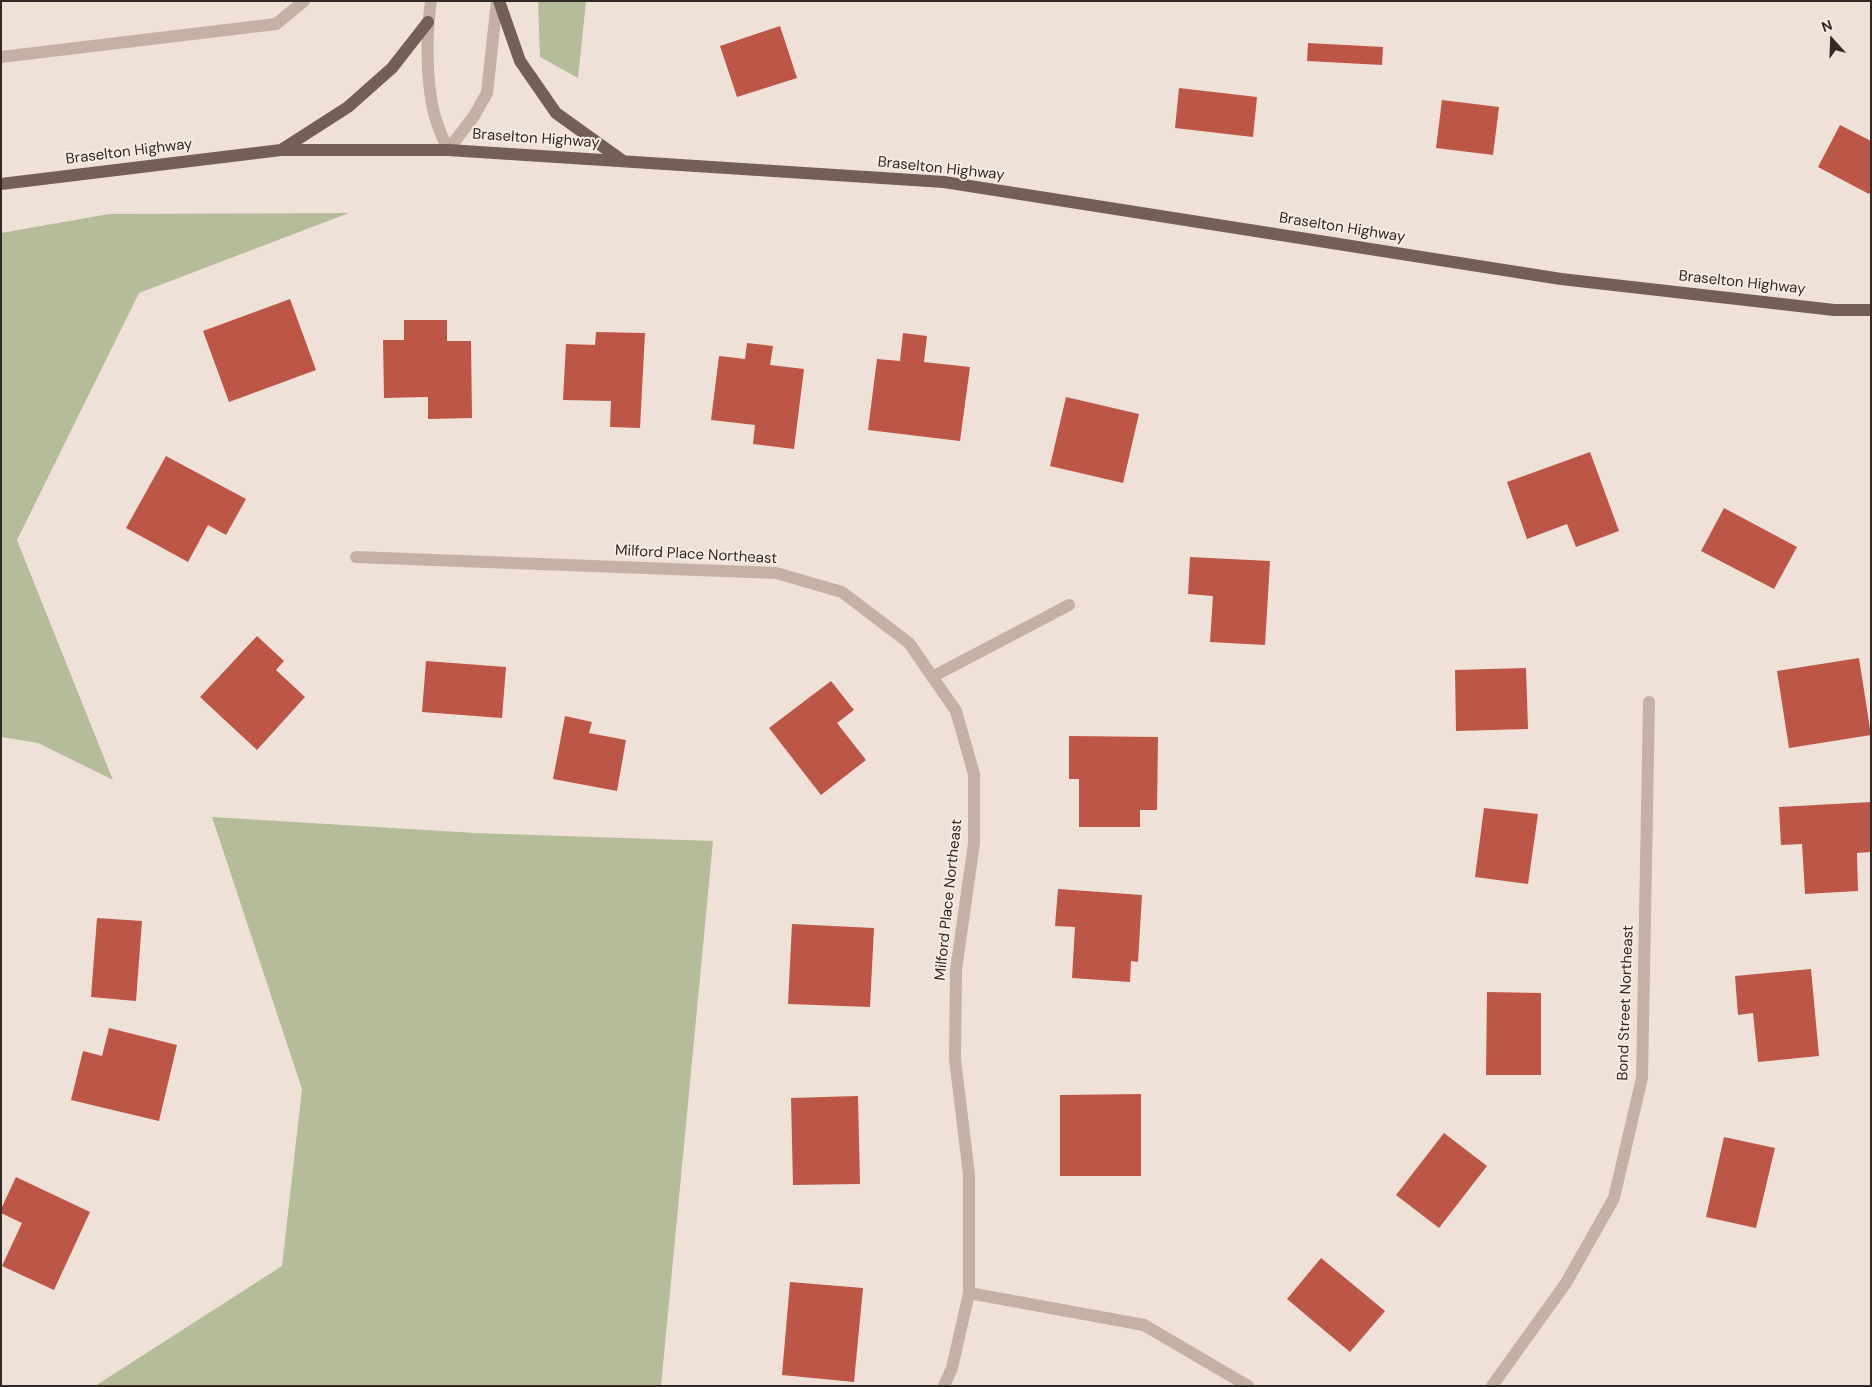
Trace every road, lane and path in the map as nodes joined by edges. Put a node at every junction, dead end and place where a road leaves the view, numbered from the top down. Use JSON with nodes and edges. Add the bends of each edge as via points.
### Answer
{"nodes":[{"id":1,"x":304,"y":1,"type":"edge"},
{"id":2,"x":431,"y":1,"type":"edge"},
{"id":3,"x":498,"y":1,"type":"edge"},
{"id":4,"x":428,"y":22,"type":"junction"},
{"id":5,"x":1,"y":57,"type":"edge"},
{"id":6,"x":282,"y":150,"type":"junction"},
{"id":7,"x":448,"y":150,"type":"junction"},
{"id":8,"x":623,"y":161,"type":"junction"},
{"id":9,"x":1,"y":184,"type":"edge"},
{"id":10,"x":1871,"y":310,"type":"edge"},
{"id":11,"x":356,"y":557,"type":"dead end"},
{"id":12,"x":1069,"y":604,"type":"dead end"},
{"id":13,"x":932,"y":677,"type":"junction"},
{"id":14,"x":1649,"y":702,"type":"dead end"},
{"id":15,"x":969,"y":1294,"type":"junction"},
{"id":16,"x":944,"y":1386,"type":"edge"},
{"id":17,"x":1248,"y":1386,"type":"edge"},
{"id":18,"x":1492,"y":1386,"type":"edge"}],
"edges":[{"from":1,"to":5,"type":"street","via":[[276,24]]},
{"from":2,"to":4,"type":"street"},
{"from":3,"to":7,"type":"street","via":[[487,93]]},
{"from":3,"to":8,"type":"main road","via":[[520,61],[556,113]]},
{"from":4,"to":6,"type":"main road","via":[[392,68],[348,108]]},
{"from":4,"to":7,"type":"street","via":[[430,92],[434,115]]},
{"from":6,"to":7,"type":"main road","name":"Braselton Highway"},
{"from":6,"to":9,"type":"main road","name":"Braselton Highway"},
{"from":7,"to":8,"type":"main road","name":"Braselton Highway"},
{"from":8,"to":10,"type":"main road","name":"Braselton Highway","via":[[944,182],[1562,279],[1834,310]]},
{"from":11,"to":13,"type":"street","name":"Milford Place Northeast","via":[[776,574],[842,592],[909,643]]},
{"from":12,"to":13,"type":"street"},
{"from":13,"to":15,"type":"street","name":"Milford Place Northeast","via":[[956,711],[974,774],[974,844],[956,970],[955,1058],[969,1175]]},
{"from":14,"to":18,"type":"street","name":"Bond Street Northeast","via":[[1642,1078],[1614,1198],[1566,1283]]},
{"from":15,"to":16,"type":"street","name":"Milford Place Northeast","via":[[952,1368]]},
{"from":15,"to":17,"type":"street","via":[[1144,1325]]}]}
